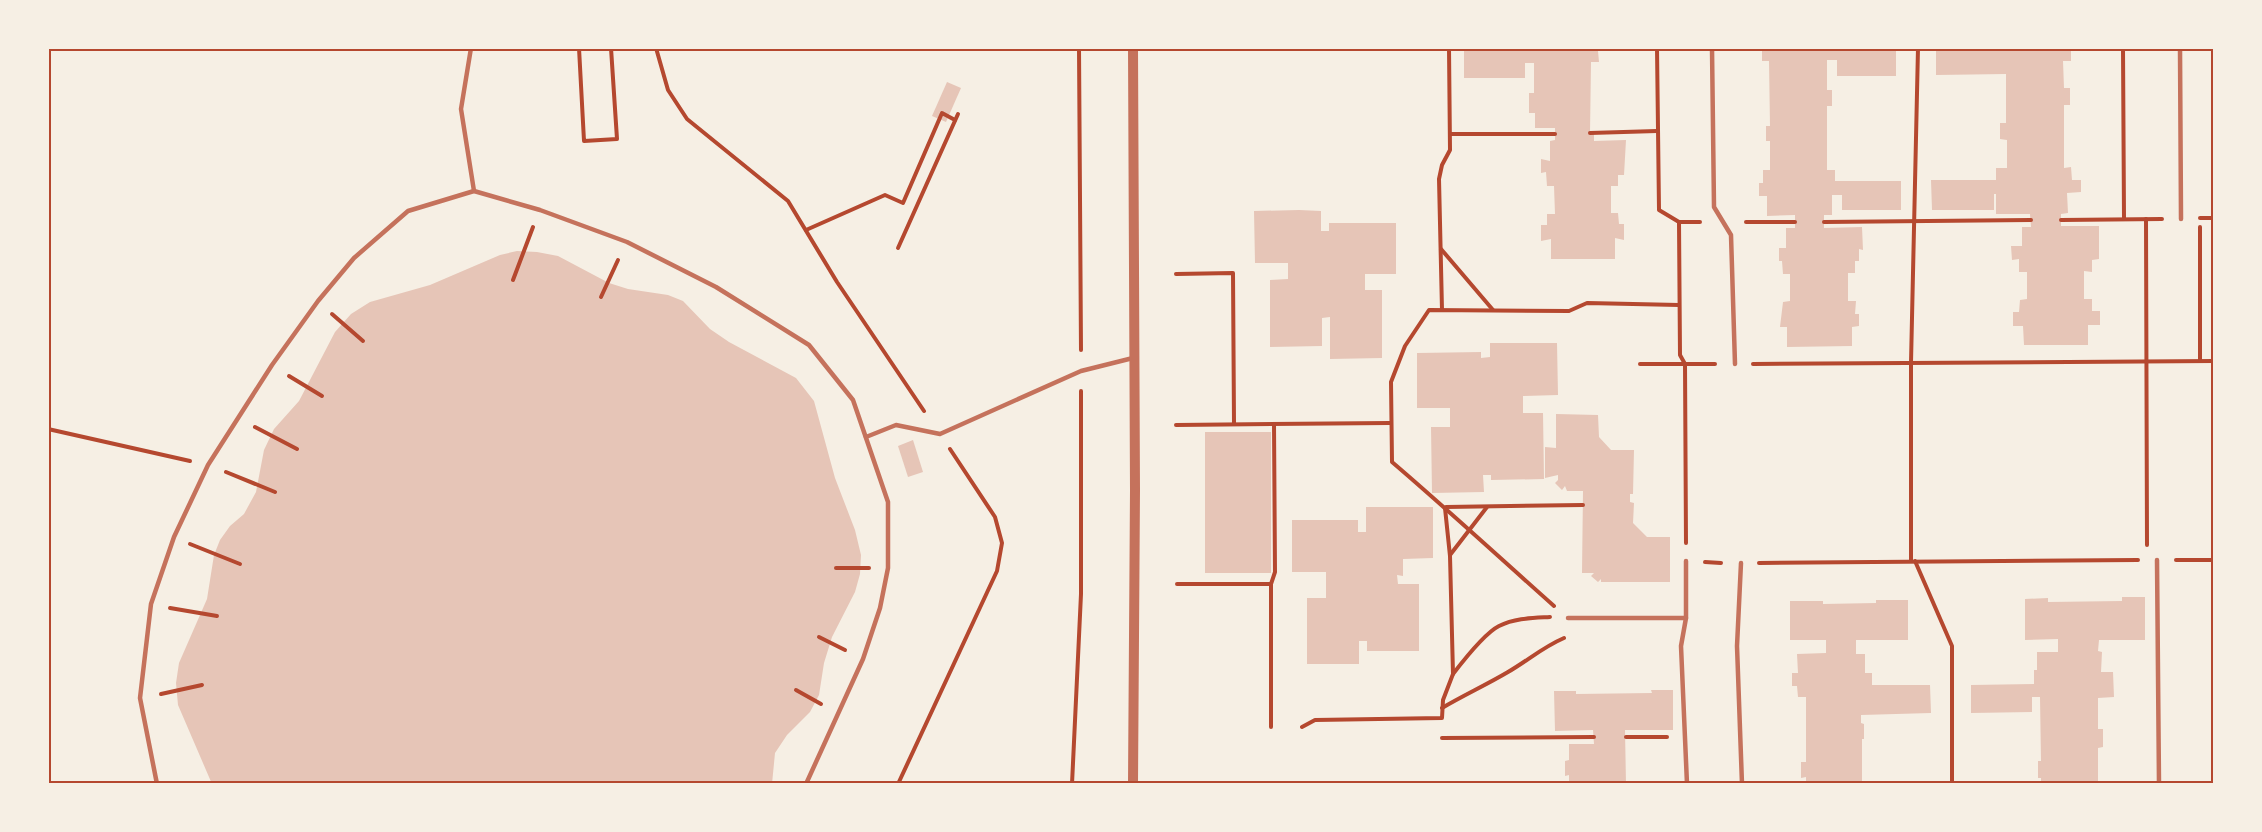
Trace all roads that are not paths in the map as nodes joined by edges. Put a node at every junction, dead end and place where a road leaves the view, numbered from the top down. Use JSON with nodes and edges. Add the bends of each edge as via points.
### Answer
{"nodes":[{"id":1,"x":471,"y":48,"type":"edge"},
{"id":2,"x":1133,"y":48,"type":"edge"},
{"id":3,"x":1712,"y":48,"type":"edge"},
{"id":4,"x":2180,"y":48,"type":"edge"},
{"id":5,"x":474,"y":191,"type":"junction"},
{"id":6,"x":2181,"y":219,"type":"road end"},
{"id":7,"x":1134,"y":358,"type":"junction"},
{"id":8,"x":1735,"y":364,"type":"road end"},
{"id":9,"x":866,"y":437,"type":"junction"},
{"id":10,"x":2157,"y":560,"type":"road end"},
{"id":11,"x":1686,"y":561,"type":"road end"},
{"id":12,"x":1741,"y":563,"type":"road end"},
{"id":13,"x":1568,"y":618,"type":"road end"},
{"id":14,"x":1686,"y":618,"type":"junction"},
{"id":15,"x":157,"y":784,"type":"edge"},
{"id":16,"x":806,"y":784,"type":"edge"},
{"id":17,"x":1133,"y":784,"type":"edge"},
{"id":18,"x":1687,"y":784,"type":"edge"},
{"id":19,"x":1742,"y":784,"type":"edge"},
{"id":20,"x":2159,"y":784,"type":"edge"}],
"edges":[{"from":1,"to":5,"type":"lane","via":[[461,109]]},
{"from":2,"to":7,"type":"street"},
{"from":3,"to":8,"type":"lane","via":[[1714,207],[1731,236]]},
{"from":4,"to":6,"type":"lane"},
{"from":5,"to":9,"type":"lane","via":[[627,242],[716,287],[809,345],[853,400]]},
{"from":5,"to":15,"type":"lane","via":[[408,211],[354,258],[272,365],[208,465],[174,537],[151,604],[140,698]]},
{"from":7,"to":9,"type":"lane","via":[[1081,370],[940,434],[896,425]]},
{"from":7,"to":17,"type":"street"},
{"from":9,"to":16,"type":"lane","via":[[888,502],[888,568],[864,658]]},
{"from":10,"to":20,"type":"lane"},
{"from":11,"to":14,"type":"lane"},
{"from":12,"to":19,"type":"lane","via":[[1737,646]]},
{"from":13,"to":14,"type":"lane"},
{"from":14,"to":18,"type":"lane","via":[[1681,646]]}]}
